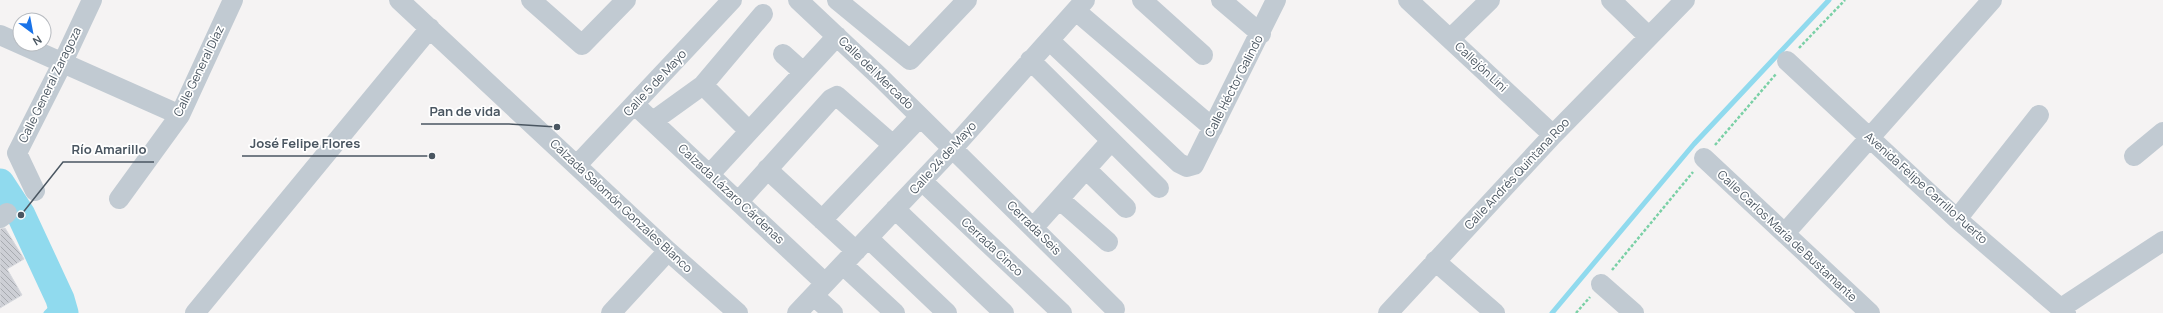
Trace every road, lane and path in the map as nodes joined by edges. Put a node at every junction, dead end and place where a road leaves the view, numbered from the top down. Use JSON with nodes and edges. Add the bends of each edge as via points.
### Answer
{"nodes":[{"id":1,"x":92,"y":0,"type":"edge"},
{"id":2,"x":233,"y":0,"type":"edge"},
{"id":3,"x":399,"y":0,"type":"edge"},
{"id":4,"x":531,"y":0,"type":"edge"},
{"id":5,"x":626,"y":0,"type":"edge"},
{"id":6,"x":732,"y":0,"type":"edge"},
{"id":7,"x":798,"y":0,"type":"edge"},
{"id":8,"x":967,"y":0,"type":"edge"},
{"id":9,"x":1142,"y":0,"type":"edge"},
{"id":10,"x":1221,"y":0,"type":"edge"},
{"id":11,"x":1276,"y":0,"type":"edge"},
{"id":12,"x":1408,"y":0,"type":"edge"},
{"id":13,"x":1490,"y":0,"type":"edge"},
{"id":14,"x":1611,"y":0,"type":"edge"},
{"id":15,"x":1685,"y":0,"type":"edge"},
{"id":16,"x":1992,"y":0,"type":"edge"},
{"id":17,"x":841,"y":1,"type":"edge"},
{"id":18,"x":1081,"y":5,"type":"edge"},
{"id":19,"x":764,"y":14,"type":"dead end"},
{"id":20,"x":430,"y":28,"type":"junction"},
{"id":21,"x":1260,"y":34,"type":"junction"},
{"id":22,"x":0,"y":35,"type":"edge"},
{"id":23,"x":837,"y":36,"type":"junction"},
{"id":24,"x":1648,"y":36,"type":"junction"},
{"id":25,"x":1450,"y":39,"type":"junction"},
{"id":26,"x":1049,"y":40,"type":"junction"},
{"id":27,"x":783,"y":54,"type":"dead end"},
{"id":28,"x":1203,"y":54,"type":"dead end"},
{"id":29,"x":1030,"y":60,"type":"junction"},
{"id":30,"x":1787,"y":61,"type":"dead end"},
{"id":31,"x":62,"y":64,"type":"junction"},
{"id":32,"x":803,"y":72,"type":"junction"},
{"id":33,"x":703,"y":85,"type":"junction"},
{"id":34,"x":635,"y":106,"type":"junction"},
{"id":35,"x":180,"y":114,"type":"junction"},
{"id":36,"x":2039,"y":115,"type":"dead end"},
{"id":37,"x":920,"y":117,"type":"junction"},
{"id":38,"x":653,"y":121,"type":"junction"},
{"id":39,"x":1213,"y":128,"type":"junction"},
{"id":40,"x":748,"y":131,"type":"junction"},
{"id":41,"x":2163,"y":132,"type":"edge"},
{"id":42,"x":1553,"y":135,"type":"junction"},
{"id":43,"x":1869,"y":137,"type":"junction"},
{"id":44,"x":1111,"y":140,"type":"junction"},
{"id":45,"x":893,"y":145,"type":"junction"},
{"id":46,"x":953,"y":148,"type":"junction"},
{"id":47,"x":2134,"y":156,"type":"dead end"},
{"id":48,"x":1704,"y":158,"type":"dead end"},
{"id":49,"x":577,"y":165,"type":"junction"},
{"id":50,"x":767,"y":169,"type":"junction"},
{"id":51,"x":1086,"y":169,"type":"junction"},
{"id":52,"x":710,"y":174,"type":"junction"},
{"id":53,"x":922,"y":181,"type":"junction"},
{"id":54,"x":1159,"y":188,"type":"dead end"},
{"id":55,"x":35,"y":191,"type":"dead end"},
{"id":56,"x":119,"y":199,"type":"dead end"},
{"id":57,"x":1059,"y":199,"type":"junction"},
{"id":58,"x":739,"y":201,"type":"junction"},
{"id":59,"x":1126,"y":208,"type":"dead end"},
{"id":60,"x":895,"y":209,"type":"junction"},
{"id":61,"x":1957,"y":219,"type":"junction"},
{"id":62,"x":822,"y":220,"type":"junction"},
{"id":63,"x":1033,"y":228,"type":"junction"},
{"id":64,"x":1785,"y":233,"type":"junction"},
{"id":65,"x":2163,"y":241,"type":"edge"},
{"id":66,"x":1108,"y":242,"type":"dead end"},
{"id":67,"x":668,"y":251,"type":"junction"},
{"id":68,"x":856,"y":251,"type":"junction"},
{"id":69,"x":1435,"y":261,"type":"junction"},
{"id":70,"x":1600,"y":284,"type":"dead end"},
{"id":71,"x":820,"y":289,"type":"junction"},
{"id":72,"x":1115,"y":309,"type":"dead end"},
{"id":73,"x":2064,"y":311,"type":"edge"},
{"id":74,"x":195,"y":313,"type":"edge"},
{"id":75,"x":611,"y":313,"type":"edge"},
{"id":76,"x":738,"y":313,"type":"edge"},
{"id":77,"x":797,"y":313,"type":"edge"},
{"id":78,"x":832,"y":313,"type":"edge"},
{"id":79,"x":895,"y":313,"type":"edge"},
{"id":80,"x":947,"y":313,"type":"edge"},
{"id":81,"x":1004,"y":313,"type":"edge"},
{"id":82,"x":1062,"y":313,"type":"edge"},
{"id":83,"x":1388,"y":313,"type":"edge"},
{"id":84,"x":1495,"y":313,"type":"edge"},
{"id":85,"x":1634,"y":313,"type":"edge"},
{"id":86,"x":1870,"y":313,"type":"edge"}],
"edges":[{"from":1,"to":31,"type":"street","name":"Calle General Zaragoza"},
{"from":2,"to":35,"type":"street","name":"Calle General Díaz"},
{"from":3,"to":20,"type":"street","name":"Calzada Salomón Gonzales Blanco"},
{"from":4,"to":5,"type":"street","via":[[582,45]]},
{"from":6,"to":34,"type":"street","name":"Calle 5 de Mayo"},
{"from":7,"to":23,"type":"street","name":"Calle del Mercado"},
{"from":8,"to":17,"type":"street","via":[[910,60]]},
{"from":9,"to":28,"type":"street"},
{"from":10,"to":21,"type":"street"},
{"from":11,"to":21,"type":"street","name":"Calle Héctor Galindo"},
{"from":12,"to":25,"type":"street","name":"Callejón Lini"},
{"from":13,"to":25,"type":"street"},
{"from":14,"to":24,"type":"street"},
{"from":15,"to":24,"type":"street","name":"Calle Andrés Quintana Roo"},
{"from":16,"to":43,"type":"street"},
{"from":18,"to":26,"type":"street","name":"Calle 24 de Mayo"},
{"from":18,"to":39,"type":"street"},
{"from":19,"to":33,"type":"street"},
{"from":20,"to":49,"type":"street","name":"Calzada Salomón Gonzales Blanco"},
{"from":20,"to":74,"type":"street"},
{"from":21,"to":39,"type":"street","name":"Calle Héctor Galindo"},
{"from":22,"to":31,"type":"street"},
{"from":23,"to":32,"type":"street"},
{"from":23,"to":37,"type":"street","name":"Calle del Mercado"},
{"from":24,"to":42,"type":"street","name":"Calle Andrés Quintana Roo"},
{"from":25,"to":42,"type":"street","name":"Callejón Lini"},
{"from":26,"to":29,"type":"street","name":"Calle 24 de Mayo"},
{"from":26,"to":39,"type":"street","name":"Calle Héctor Galindo","via":[[1179,164],[1187,167],[1194,164]]},
{"from":27,"to":32,"type":"street"},
{"from":29,"to":44,"type":"street"},
{"from":29,"to":46,"type":"street","name":"Calle 24 de Mayo"},
{"from":30,"to":43,"type":"street","name":"Avenida Felipe Carrillo Puerto"},
{"from":31,"to":35,"type":"street"},
{"from":31,"to":55,"type":"street","name":"Calle General Zaragoza","via":[[17,152]]},
{"from":32,"to":40,"type":"street"},
{"from":33,"to":38,"type":"street"},
{"from":33,"to":40,"type":"street"},
{"from":34,"to":38,"type":"street","name":"Calzada Lázaro Cárdenas"},
{"from":34,"to":49,"type":"street","name":"Calle 5 de Mayo"},
{"from":35,"to":56,"type":"street","name":"Calle General Díaz"},
{"from":36,"to":61,"type":"street"},
{"from":37,"to":45,"type":"street"},
{"from":37,"to":46,"type":"street","name":"Calle del Mercado"},
{"from":38,"to":52,"type":"street","name":"Calzada Lázaro Cárdenas"},
{"from":40,"to":52,"type":"street"},
{"from":41,"to":47,"type":"street"},
{"from":42,"to":69,"type":"street","name":"Calle Andrés Quintana Roo"},
{"from":43,"to":61,"type":"street","name":"Avenida Felipe Carrillo Puerto"},
{"from":43,"to":64,"type":"street"},
{"from":44,"to":51,"type":"street"},
{"from":44,"to":54,"type":"street"},
{"from":45,"to":50,"type":"street","via":[[837,96],[831,99]]},
{"from":45,"to":62,"type":"street"},
{"from":46,"to":53,"type":"street","name":"Calle 24 de Mayo"},
{"from":46,"to":63,"type":"street","name":"Cerrada Seis"},
{"from":48,"to":64,"type":"street","name":"Calle Carlos María de Bustamante"},
{"from":49,"to":67,"type":"street","name":"Calzada Salomón Gonzales Blanco"},
{"from":50,"to":58,"type":"street"},
{"from":50,"to":62,"type":"street"},
{"from":51,"to":57,"type":"street"},
{"from":51,"to":59,"type":"street"},
{"from":52,"to":58,"type":"street","name":"Calzada Lázaro Cárdenas"},
{"from":53,"to":60,"type":"street","name":"Calle 24 de Mayo"},
{"from":53,"to":82,"type":"street","name":"Cerrada Cinco"},
{"from":57,"to":63,"type":"street"},
{"from":57,"to":66,"type":"street"},
{"from":58,"to":71,"type":"street","name":"Calzada Lázaro Cárdenas"},
{"from":60,"to":68,"type":"street","name":"Calle 24 de Mayo"},
{"from":60,"to":81,"type":"street"},
{"from":61,"to":73,"type":"street","name":"Avenida Felipe Carrillo Puerto"},
{"from":62,"to":68,"type":"street"},
{"from":63,"to":72,"type":"street","name":"Cerrada Seis"},
{"from":64,"to":86,"type":"street","name":"Calle Carlos María de Bustamante"},
{"from":65,"to":73,"type":"street"},
{"from":67,"to":75,"type":"street"},
{"from":67,"to":76,"type":"street","name":"Calzada Salomón Gonzales Blanco"},
{"from":68,"to":71,"type":"street","name":"Calle 24 de Mayo"},
{"from":68,"to":79,"type":"street"},
{"from":68,"to":80,"type":"street"},
{"from":69,"to":83,"type":"street","name":"Calle Andrés Quintana Roo"},
{"from":69,"to":84,"type":"street"},
{"from":70,"to":85,"type":"street"},
{"from":71,"to":77,"type":"street","name":"Calle 24 de Mayo"},
{"from":71,"to":78,"type":"street","name":"Calzada Lázaro Cárdenas"}]}
